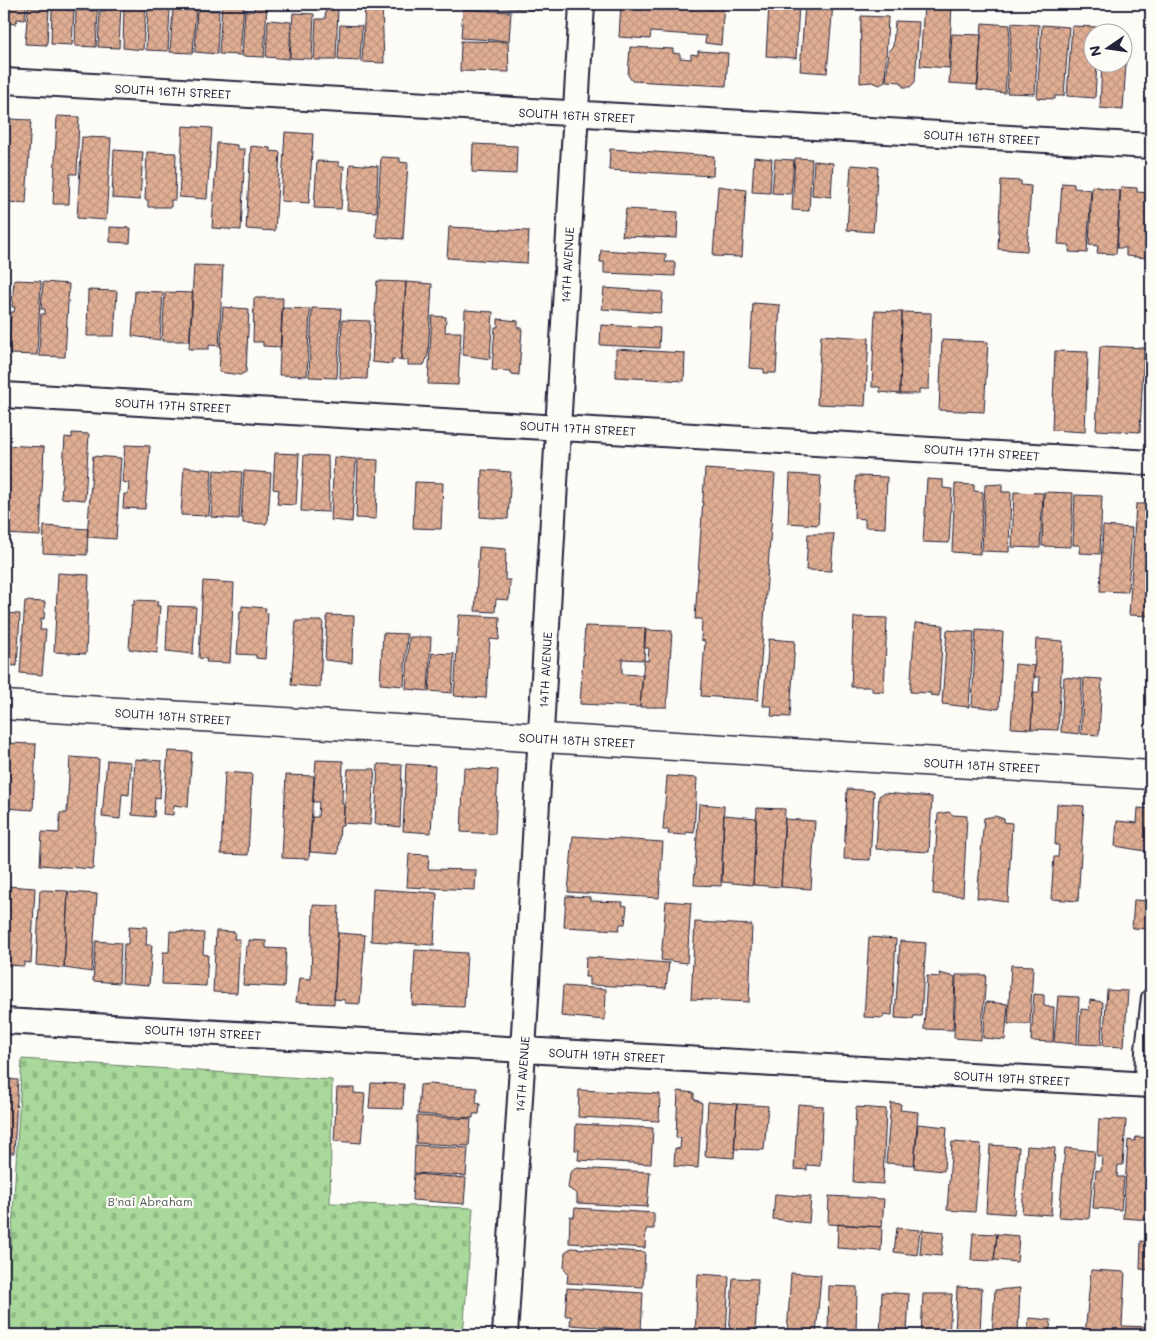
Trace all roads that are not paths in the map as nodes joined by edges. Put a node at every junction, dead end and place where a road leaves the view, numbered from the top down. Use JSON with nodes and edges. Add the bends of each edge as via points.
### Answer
{"nodes":[{"id":1,"x":582,"y":4,"type":"edge"},
{"id":2,"x":4,"y":81,"type":"edge"},
{"id":3,"x":576,"y":115,"type":"junction"},
{"id":4,"x":1151,"y":146,"type":"edge"},
{"id":5,"x":4,"y":395,"type":"edge"},
{"id":6,"x":557,"y":426,"type":"junction"},
{"id":7,"x":1151,"y":463,"type":"edge"},
{"id":8,"x":4,"y":705,"type":"edge"},
{"id":9,"x":541,"y":738,"type":"junction"},
{"id":10,"x":1151,"y":775,"type":"edge"},
{"id":11,"x":1151,"y":994,"type":"edge"},
{"id":12,"x":4,"y":1021,"type":"edge"},
{"id":13,"x":523,"y":1051,"type":"junction"},
{"id":14,"x":1146,"y":1085,"type":"edge"},
{"id":15,"x":505,"y":1335,"type":"edge"}],
"edges":[{"from":1,"to":3,"type":"street","name":"14TH AVENUE"},
{"from":2,"to":3,"type":"street","name":"SOUTH 16TH STREET"},
{"from":3,"to":4,"type":"street","name":"SOUTH 16TH STREET"},
{"from":3,"to":6,"type":"street","name":"14TH AVENUE"},
{"from":5,"to":6,"type":"street","name":"SOUTH 17TH STREET"},
{"from":6,"to":7,"type":"street","name":"SOUTH 17TH STREET"},
{"from":6,"to":9,"type":"street","name":"14TH AVENUE"},
{"from":8,"to":9,"type":"street","name":"SOUTH 18TH STREET"},
{"from":9,"to":10,"type":"street","name":"SOUTH 18TH STREET"},
{"from":9,"to":13,"type":"street","name":"14TH AVENUE"},
{"from":11,"to":14,"type":"lane","via":[[1142,1050]]},
{"from":12,"to":13,"type":"street","name":"SOUTH 19TH STREET"},
{"from":13,"to":14,"type":"street","name":"SOUTH 19TH STREET"},
{"from":13,"to":15,"type":"street","name":"14TH AVENUE"}]}
